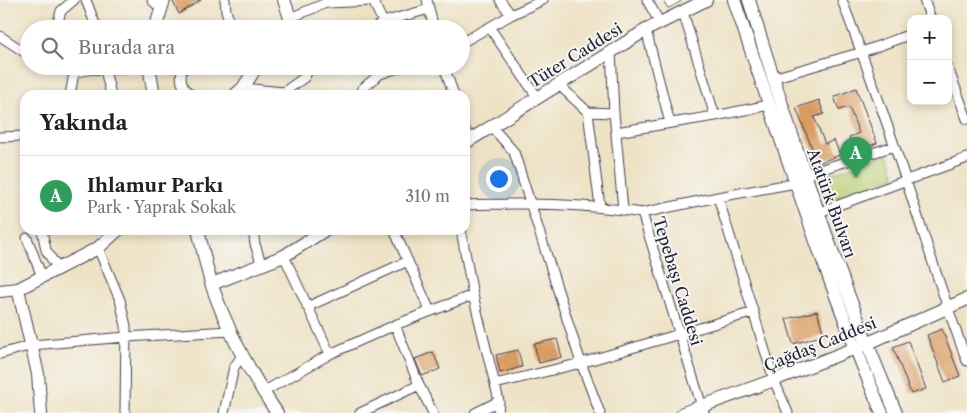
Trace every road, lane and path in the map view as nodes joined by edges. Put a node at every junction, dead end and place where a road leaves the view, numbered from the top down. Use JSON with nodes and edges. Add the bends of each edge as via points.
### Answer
{"nodes":[{"id":1,"x":74,"y":0,"type":"edge"},
{"id":2,"x":86,"y":0,"type":"edge"},
{"id":3,"x":225,"y":0,"type":"edge"},
{"id":4,"x":284,"y":0,"type":"edge"},
{"id":5,"x":500,"y":0,"type":"edge"},
{"id":6,"x":543,"y":0,"type":"edge"},
{"id":7,"x":647,"y":0,"type":"edge"},
{"id":8,"x":666,"y":0,"type":"edge"},
{"id":9,"x":678,"y":0,"type":"edge"},
{"id":10,"x":706,"y":0,"type":"edge"},
{"id":11,"x":734,"y":0,"type":"edge"},
{"id":12,"x":749,"y":0,"type":"edge"},
{"id":13,"x":842,"y":0,"type":"edge"},
{"id":14,"x":924,"y":0,"type":"edge"},
{"id":15,"x":159,"y":3,"type":"edge"},
{"id":16,"x":428,"y":5,"type":"edge"},
{"id":17,"x":683,"y":12,"type":"junction"},
{"id":18,"x":930,"y":15,"type":"edge"},
{"id":19,"x":511,"y":16,"type":"junction"},
{"id":20,"x":58,"y":20,"type":"edge"},
{"id":21,"x":93,"y":20,"type":"edge"},
{"id":22,"x":156,"y":20,"type":"edge"},
{"id":23,"x":229,"y":20,"type":"edge"},
{"id":24,"x":287,"y":20,"type":"edge"},
{"id":25,"x":294,"y":20,"type":"edge"},
{"id":26,"x":382,"y":20,"type":"edge"},
{"id":27,"x":388,"y":20,"type":"edge"},
{"id":28,"x":432,"y":20,"type":"edge"},
{"id":29,"x":660,"y":24,"type":"junction"},
{"id":30,"x":490,"y":28,"type":"junction"},
{"id":31,"x":646,"y":30,"type":"junction"},
{"id":32,"x":907,"y":35,"type":"edge"},
{"id":33,"x":0,"y":36,"type":"edge"},
{"id":34,"x":470,"y":38,"type":"edge"},
{"id":35,"x":20,"y":49,"type":"edge"},
{"id":36,"x":611,"y":51,"type":"junction"},
{"id":37,"x":862,"y":52,"type":"junction"},
{"id":38,"x":73,"y":75,"type":"edge"},
{"id":39,"x":106,"y":75,"type":"edge"},
{"id":40,"x":151,"y":75,"type":"edge"},
{"id":41,"x":181,"y":75,"type":"edge"},
{"id":42,"x":254,"y":75,"type":"edge"},
{"id":43,"x":306,"y":75,"type":"edge"},
{"id":44,"x":379,"y":75,"type":"edge"},
{"id":45,"x":447,"y":75,"type":"edge"},
{"id":46,"x":773,"y":78,"type":"junction"},
{"id":47,"x":952,"y":79,"type":"edge"},
{"id":48,"x":558,"y":84,"type":"junction"},
{"id":49,"x":71,"y":90,"type":"edge"},
{"id":50,"x":110,"y":90,"type":"edge"},
{"id":51,"x":153,"y":90,"type":"edge"},
{"id":52,"x":186,"y":90,"type":"edge"},
{"id":53,"x":249,"y":90,"type":"edge"},
{"id":54,"x":289,"y":90,"type":"edge"},
{"id":55,"x":362,"y":90,"type":"edge"},
{"id":56,"x":452,"y":90,"type":"edge"},
{"id":57,"x":538,"y":97,"type":"junction"},
{"id":58,"x":770,"y":105,"type":"junction"},
{"id":59,"x":588,"y":112,"type":"junction"},
{"id":60,"x":614,"y":112,"type":"junction"},
{"id":61,"x":715,"y":116,"type":"junction"},
{"id":62,"x":967,"y":120,"type":"edge"},
{"id":63,"x":670,"y":123,"type":"junction"},
{"id":64,"x":491,"y":126,"type":"junction"},
{"id":65,"x":616,"y":132,"type":"junction"},
{"id":66,"x":20,"y":136,"type":"edge"},
{"id":67,"x":470,"y":136,"type":"edge"},
{"id":68,"x":0,"y":137,"type":"edge"},
{"id":69,"x":894,"y":146,"type":"junction"},
{"id":70,"x":967,"y":158,"type":"edge"},
{"id":71,"x":800,"y":179,"type":"junction"},
{"id":72,"x":906,"y":180,"type":"junction"},
{"id":73,"x":718,"y":197,"type":"junction"},
{"id":74,"x":530,"y":203,"type":"junction"},
{"id":75,"x":470,"y":205,"type":"edge"},
{"id":76,"x":600,"y":207,"type":"junction"},
{"id":77,"x":623,"y":210,"type":"junction"},
{"id":78,"x":642,"y":213,"type":"junction"},
{"id":79,"x":817,"y":213,"type":"junction"},
{"id":80,"x":43,"y":235,"type":"edge"},
{"id":81,"x":110,"y":235,"type":"edge"},
{"id":82,"x":199,"y":235,"type":"edge"},
{"id":83,"x":254,"y":235,"type":"edge"},
{"id":84,"x":315,"y":235,"type":"edge"},
{"id":85,"x":396,"y":235,"type":"edge"},
{"id":86,"x":461,"y":235,"type":"edge"},
{"id":87,"x":27,"y":238,"type":"dead end"},
{"id":88,"x":98,"y":248,"type":"junction"},
{"id":89,"x":284,"y":256,"type":"junction"},
{"id":90,"x":408,"y":261,"type":"junction"},
{"id":91,"x":262,"y":266,"type":"junction"},
{"id":92,"x":58,"y":269,"type":"junction"},
{"id":93,"x":42,"y":277,"type":"junction"},
{"id":94,"x":212,"y":284,"type":"junction"},
{"id":95,"x":18,"y":289,"type":"junction"},
{"id":96,"x":0,"y":290,"type":"edge"},
{"id":97,"x":473,"y":296,"type":"junction"},
{"id":98,"x":967,"y":299,"type":"edge"},
{"id":99,"x":307,"y":307,"type":"junction"},
{"id":100,"x":947,"y":308,"type":"junction"},
{"id":101,"x":430,"y":311,"type":"junction"},
{"id":102,"x":754,"y":312,"type":"junction"},
{"id":103,"x":395,"y":325,"type":"junction"},
{"id":104,"x":230,"y":331,"type":"junction"},
{"id":105,"x":679,"y":333,"type":"junction"},
{"id":106,"x":126,"y":337,"type":"junction"},
{"id":107,"x":32,"y":346,"type":"junction"},
{"id":108,"x":861,"y":346,"type":"junction"},
{"id":109,"x":0,"y":354,"type":"edge"},
{"id":110,"x":330,"y":354,"type":"junction"},
{"id":111,"x":242,"y":356,"type":"junction"},
{"id":112,"x":967,"y":361,"type":"edge"},
{"id":113,"x":581,"y":364,"type":"junction"},
{"id":114,"x":774,"y":380,"type":"junction"},
{"id":115,"x":495,"y":384,"type":"junction"},
{"id":116,"x":419,"y":385,"type":"junction"},
{"id":117,"x":263,"y":392,"type":"junction"},
{"id":118,"x":500,"y":402,"type":"junction"},
{"id":119,"x":377,"y":409,"type":"edge"},
{"id":120,"x":703,"y":409,"type":"edge"},
{"id":121,"x":42,"y":413,"type":"edge"},
{"id":122,"x":125,"y":413,"type":"edge"},
{"id":123,"x":224,"y":413,"type":"edge"},
{"id":124,"x":277,"y":413,"type":"edge"},
{"id":125,"x":360,"y":413,"type":"edge"},
{"id":126,"x":433,"y":413,"type":"edge"},
{"id":127,"x":475,"y":413,"type":"edge"},
{"id":128,"x":498,"y":413,"type":"edge"},
{"id":129,"x":600,"y":413,"type":"edge"},
{"id":130,"x":683,"y":413,"type":"edge"},
{"id":131,"x":788,"y":413,"type":"edge"},
{"id":132,"x":882,"y":413,"type":"edge"},
{"id":133,"x":896,"y":413,"type":"edge"}],
"edges":[{"from":1,"to":20,"type":"street","via":[[61,11]]},
{"from":2,"to":21,"type":"street"},
{"from":3,"to":23,"type":"street"},
{"from":4,"to":24,"type":"street"},
{"from":5,"to":19,"type":"street"},
{"from":6,"to":19,"type":"street"},
{"from":7,"to":29,"type":"street"},
{"from":8,"to":9,"type":"lane","via":[[669,5]]},
{"from":10,"to":17,"type":"street","name":"Tüter Caddesi"},
{"from":11,"to":58,"type":"street"},
{"from":12,"to":46,"type":"street","name":"Atatürk Bulvarı"},
{"from":13,"to":37,"type":"street"},
{"from":14,"to":18,"type":"street"},
{"from":15,"to":22,"type":"street"},
{"from":16,"to":27,"type":"street"},
{"from":16,"to":28,"type":"street"},
{"from":17,"to":29,"type":"street","name":"Tüter Caddesi"},
{"from":17,"to":61,"type":"street"},
{"from":19,"to":30,"type":"street"},
{"from":25,"to":26,"type":"street","via":[[326,3],[373,1]]},
{"from":29,"to":31,"type":"street","name":"Tüter Caddesi"},
{"from":30,"to":34,"type":"street"},
{"from":30,"to":57,"type":"street"},
{"from":31,"to":36,"type":"street","name":"Tüter Caddesi"},
{"from":31,"to":63,"type":"street"},
{"from":32,"to":37,"type":"street"},
{"from":33,"to":35,"type":"street"},
{"from":36,"to":48,"type":"street","name":"Tüter Caddesi"},
{"from":36,"to":60,"type":"street"},
{"from":37,"to":46,"type":"street"},
{"from":37,"to":69,"type":"street"},
{"from":38,"to":49,"type":"street"},
{"from":39,"to":50,"type":"street"},
{"from":40,"to":51,"type":"street"},
{"from":41,"to":52,"type":"street","via":[[182,86]]},
{"from":42,"to":53,"type":"street"},
{"from":43,"to":54,"type":"street"},
{"from":44,"to":55,"type":"street"},
{"from":45,"to":56,"type":"street"},
{"from":46,"to":71,"type":"street","name":"Atatürk Bulvarı"},
{"from":47,"to":62,"type":"street"},
{"from":48,"to":57,"type":"street","name":"Tüter Caddesi"},
{"from":48,"to":59,"type":"street"},
{"from":57,"to":64,"type":"street","name":"Tüter Caddesi"},
{"from":58,"to":61,"type":"street"},
{"from":58,"to":71,"type":"street"},
{"from":59,"to":60,"type":"street"},
{"from":59,"to":76,"type":"street"},
{"from":60,"to":65,"type":"street"},
{"from":61,"to":63,"type":"street"},
{"from":63,"to":65,"type":"street"},
{"from":64,"to":67,"type":"street","name":"Tüter Caddesi"},
{"from":64,"to":74,"type":"street","via":[[514,152]]},
{"from":65,"to":77,"type":"street"},
{"from":66,"to":68,"type":"street"},
{"from":69,"to":71,"type":"street"},
{"from":69,"to":72,"type":"street"},
{"from":70,"to":72,"type":"street"},
{"from":71,"to":73,"type":"street"},
{"from":71,"to":79,"type":"street","name":"Atatürk Bulvarı"},
{"from":71,"to":108,"type":"street"},
{"from":72,"to":79,"type":"street"},
{"from":72,"to":100,"type":"street"},
{"from":73,"to":78,"type":"street"},
{"from":73,"to":102,"type":"street"},
{"from":74,"to":75,"type":"street","name":"Tepebaşı Caddesi"},
{"from":74,"to":76,"type":"street","name":"Tepebaşı Caddesi"},
{"from":74,"to":113,"type":"street"},
{"from":76,"to":77,"type":"street","name":"Tepebaşı Caddesi"},
{"from":77,"to":78,"type":"street","name":"Tepebaşı Caddesi"},
{"from":78,"to":105,"type":"street","name":"Tepebaşı Caddesi"},
{"from":79,"to":108,"type":"street","name":"Atatürk Bulvarı"},
{"from":80,"to":92,"type":"street","via":[[46,250]]},
{"from":81,"to":88,"type":"street"},
{"from":82,"to":94,"type":"street"},
{"from":83,"to":91,"type":"street"},
{"from":84,"to":89,"type":"street"},
{"from":85,"to":90,"type":"street"},
{"from":86,"to":97,"type":"street"},
{"from":87,"to":93,"type":"street"},
{"from":88,"to":92,"type":"street"},
{"from":88,"to":106,"type":"street","via":[[120,300]]},
{"from":89,"to":91,"type":"street"},
{"from":89,"to":99,"type":"street"},
{"from":90,"to":99,"type":"street"},
{"from":90,"to":101,"type":"street"},
{"from":91,"to":94,"type":"street"},
{"from":92,"to":93,"type":"street"},
{"from":93,"to":95,"type":"street"},
{"from":94,"to":104,"type":"street"},
{"from":95,"to":96,"type":"street"},
{"from":95,"to":107,"type":"street"},
{"from":97,"to":101,"type":"street"},
{"from":97,"to":115,"type":"street"},
{"from":98,"to":100,"type":"street","name":"Çağdaş Caddesi"},
{"from":99,"to":110,"type":"street"},
{"from":100,"to":108,"type":"street","name":"Çağdaş Caddesi"},
{"from":100,"to":112,"type":"street"},
{"from":101,"to":103,"type":"street"},
{"from":102,"to":105,"type":"street"},
{"from":102,"to":114,"type":"street"},
{"from":103,"to":110,"type":"street"},
{"from":103,"to":116,"type":"street"},
{"from":104,"to":106,"type":"street"},
{"from":104,"to":111,"type":"street"},
{"from":105,"to":113,"type":"street"},
{"from":105,"to":120,"type":"street","name":"Tepebaşı Caddesi"},
{"from":106,"to":107,"type":"street"},
{"from":106,"to":122,"type":"street"},
{"from":107,"to":109,"type":"street"},
{"from":107,"to":121,"type":"street"},
{"from":108,"to":114,"type":"street","name":"Çağdaş Caddesi"},
{"from":108,"to":132,"type":"street"},
{"from":108,"to":133,"type":"street","name":"Atatürk Bulvarı"},
{"from":110,"to":117,"type":"street"},
{"from":111,"to":117,"type":"street"},
{"from":111,"to":123,"type":"street","via":[[234,366]]},
{"from":113,"to":115,"type":"street"},
{"from":113,"to":129,"type":"street"},
{"from":114,"to":120,"type":"street","name":"Çağdaş Caddesi"},
{"from":114,"to":131,"type":"street"},
{"from":115,"to":118,"type":"street"},
{"from":116,"to":119,"type":"street"},
{"from":116,"to":126,"type":"street"},
{"from":117,"to":124,"type":"street"},
{"from":118,"to":127,"type":"street"},
{"from":118,"to":128,"type":"street"},
{"from":119,"to":125,"type":"street"},
{"from":120,"to":130,"type":"street","name":"Çağdaş Caddesi"}]}
